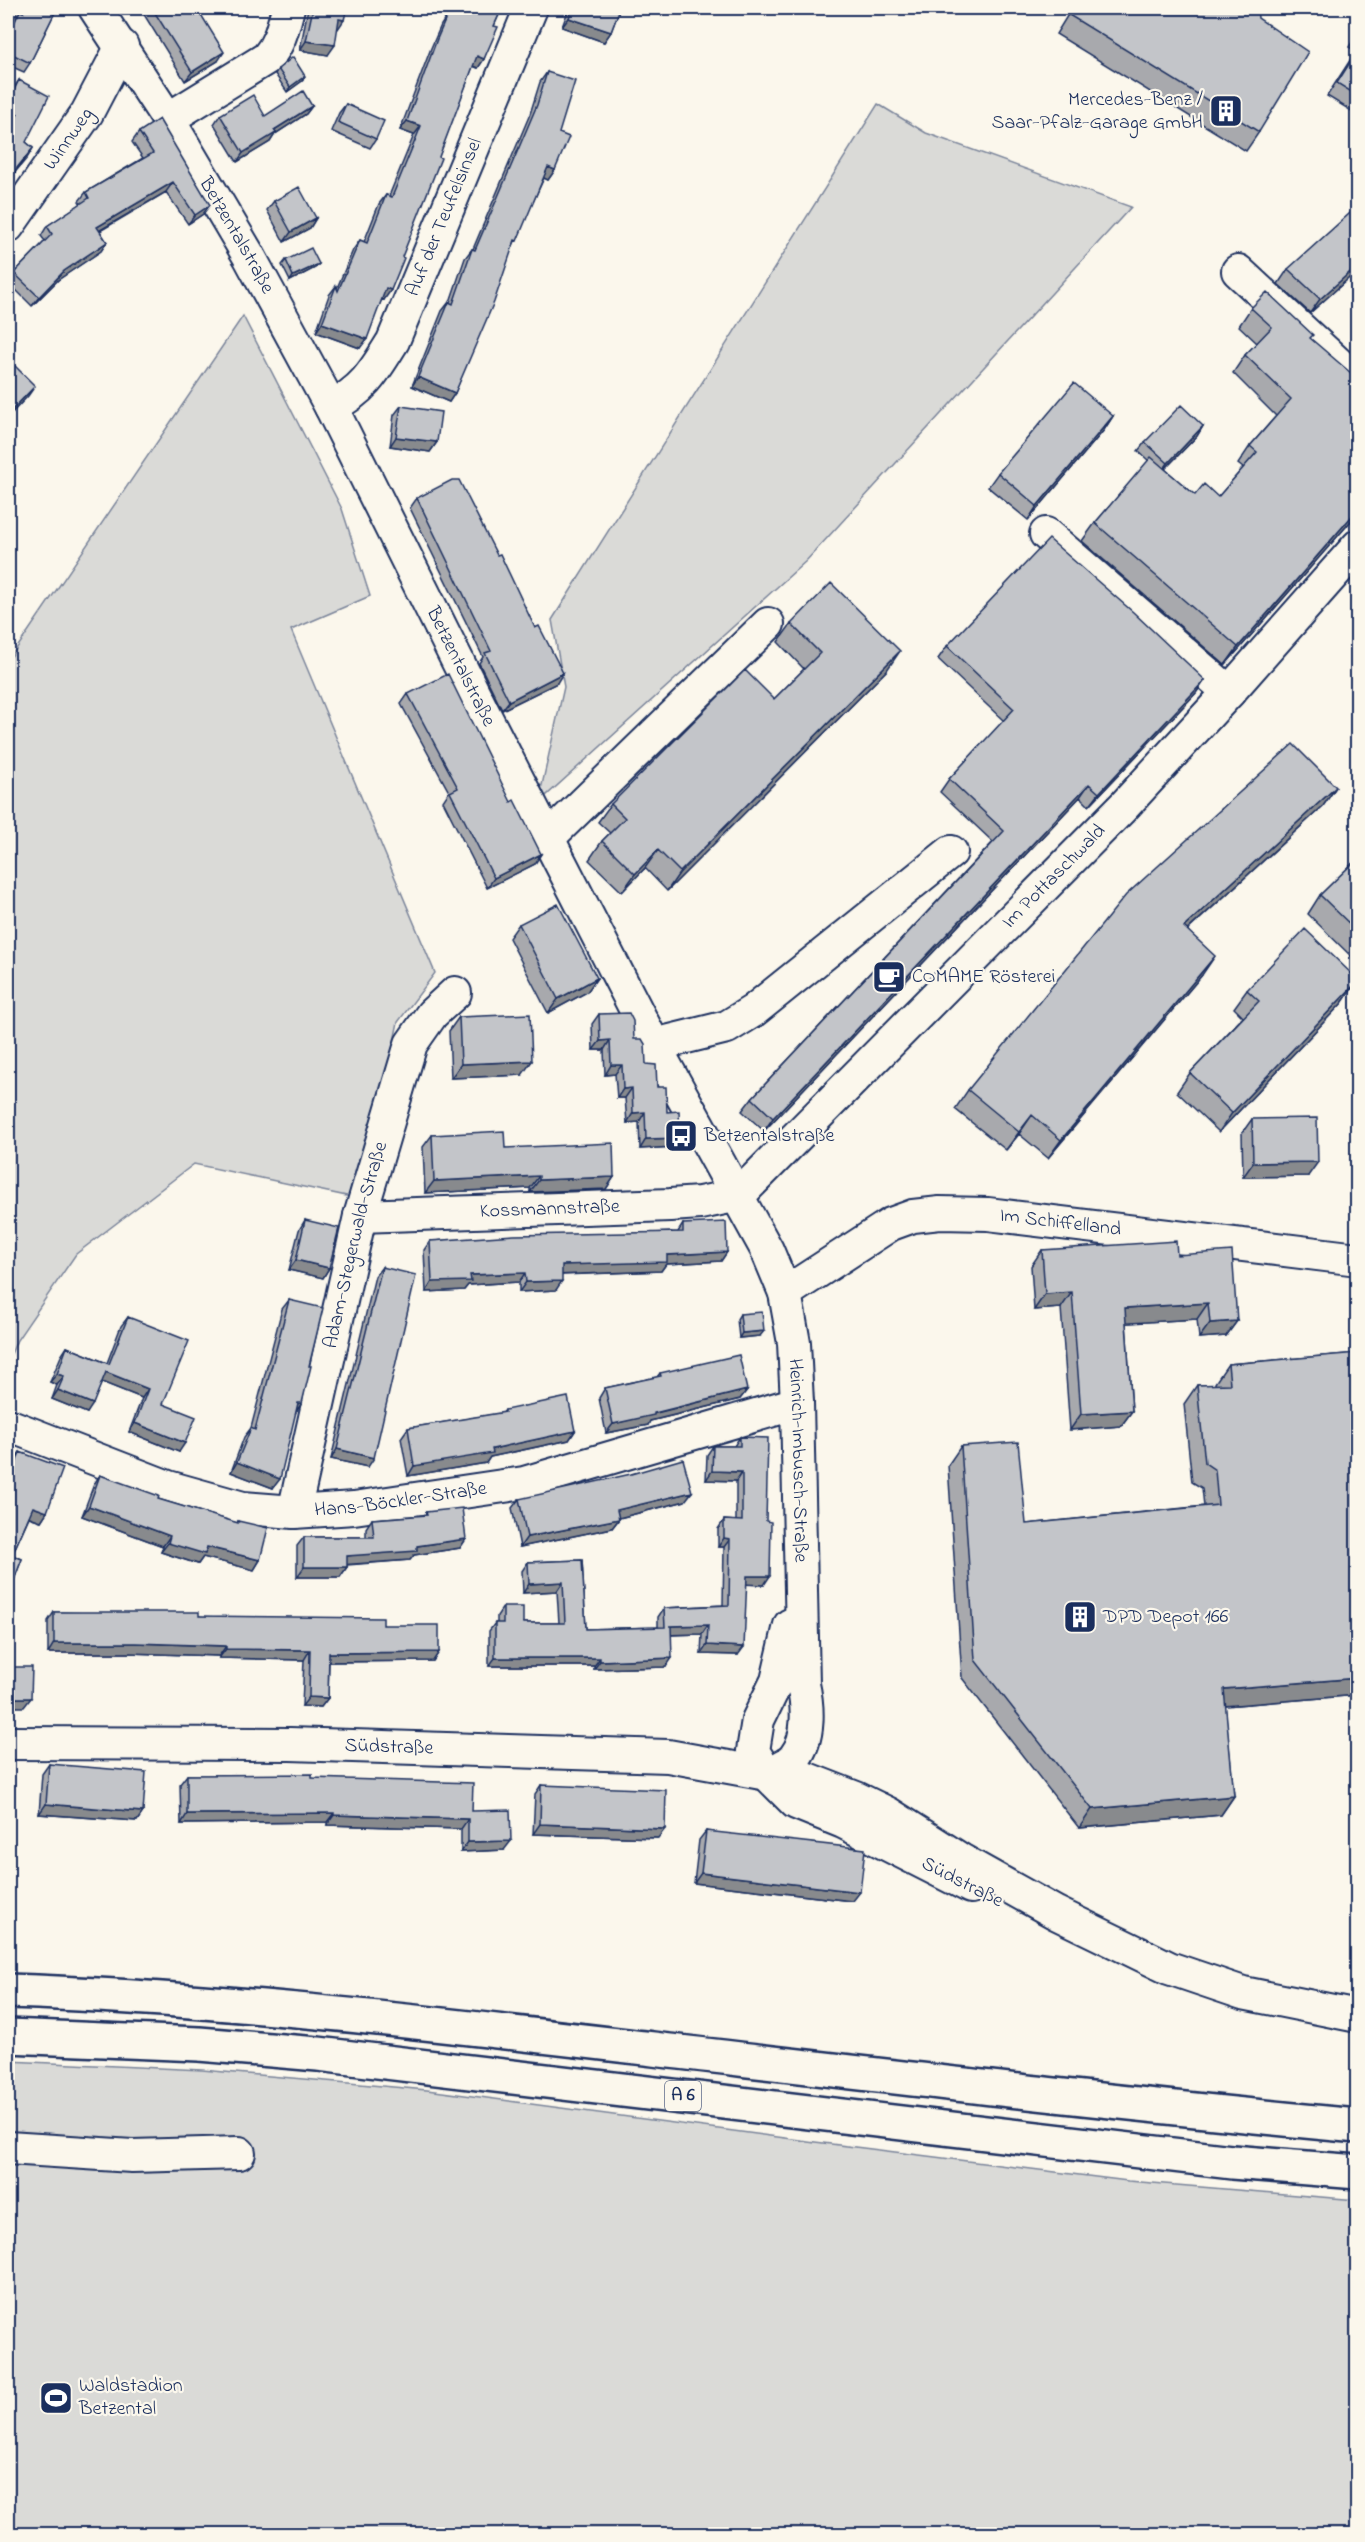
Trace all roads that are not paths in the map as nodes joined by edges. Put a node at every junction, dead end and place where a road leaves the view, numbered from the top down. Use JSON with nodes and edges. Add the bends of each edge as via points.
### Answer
{"nodes":[{"id":1,"x":95,"y":8,"type":"edge"},
{"id":2,"x":288,"y":8,"type":"edge"},
{"id":3,"x":531,"y":8,"type":"edge"},
{"id":4,"x":122,"y":46,"type":"junction"},
{"id":5,"x":168,"y":119,"type":"junction"},
{"id":6,"x":8,"y":226,"type":"edge"},
{"id":7,"x":1238,"y":271,"type":"dead end"},
{"id":8,"x":1358,"y":382,"type":"edge"},
{"id":9,"x":331,"y":407,"type":"junction"},
{"id":10,"x":1046,"y":534,"type":"dead end"},
{"id":11,"x":1358,"y":546,"type":"edge"},
{"id":12,"x":768,"y":624,"type":"dead end"},
{"id":13,"x":1229,"y":692,"type":"junction"},
{"id":14,"x":548,"y":838,"type":"junction"},
{"id":15,"x":951,"y":852,"type":"dead end"},
{"id":16,"x":455,"y":993,"type":"dead end"},
{"id":17,"x":654,"y":1045,"type":"junction"},
{"id":18,"x":738,"y":1195,"type":"junction"},
{"id":19,"x":360,"y":1216,"type":"junction"},
{"id":20,"x":1358,"y":1259,"type":"edge"},
{"id":21,"x":785,"y":1293,"type":"junction"},
{"id":22,"x":794,"y":1343,"type":"joint"},
{"id":23,"x":797,"y":1403,"type":"junction"},
{"id":24,"x":8,"y":1425,"type":"edge"},
{"id":25,"x":294,"y":1512,"type":"junction"},
{"id":26,"x":800,"y":1577,"type":"junction"},
{"id":27,"x":8,"y":1743,"type":"edge"},
{"id":28,"x":767,"y":1774,"type":"junction"},
{"id":29,"x":8,"y":1990,"type":"edge"},
{"id":30,"x":1358,"y":2016,"type":"edge"},
{"id":31,"x":8,"y":2036,"type":"edge"},
{"id":32,"x":1358,"y":2126,"type":"edge"},
{"id":33,"x":8,"y":2148,"type":"edge"},
{"id":34,"x":239,"y":2153,"type":"dead end"},
{"id":35,"x":1358,"y":2172,"type":"edge"}],
"edges":[{"from":1,"to":4,"type":"street","name":"Betzentalstraße"},
{"from":2,"to":5,"type":"street","via":[[276,48],[267,58]]},
{"from":3,"to":9,"type":"street","name":"Auf der Teufelsinsel","via":[[393,341],[358,391]]},
{"from":4,"to":5,"type":"street","name":"Betzentalstraße"},
{"from":4,"to":6,"type":"street","name":"Winnweg","via":[[87,113]]},
{"from":5,"to":9,"type":"street","name":"Betzentalstraße","via":[[249,256]]},
{"from":7,"to":8,"type":"street"},
{"from":9,"to":14,"type":"street","name":"Betzentalstraße"},
{"from":10,"to":13,"type":"street"},
{"from":11,"to":13,"type":"street","name":"Im Pottaschwald"},
{"from":12,"to":14,"type":"street"},
{"from":13,"to":18,"type":"street","name":"Im Pottaschwald","via":[[1124,806]]},
{"from":14,"to":17,"type":"street","name":"Betzentalstraße"},
{"from":15,"to":17,"type":"street","via":[[753,1011],[727,1027]]},
{"from":16,"to":19,"type":"street","name":"Adam-Stegerwald-Straße","via":[[432,1014],[411,1044]]},
{"from":17,"to":18,"type":"street","name":"Betzentalstraße"},
{"from":18,"to":19,"type":"street","name":"Kossmannstraße","via":[[670,1205]]},
{"from":18,"to":21,"type":"street","name":"Betzentalstraße"},
{"from":19,"to":25,"type":"street","name":"Adam-Stegerwald-Straße"},
{"from":20,"to":21,"type":"street","name":"Im Schiffelland","via":[[988,1214],[940,1213],[891,1224]]},
{"from":21,"to":22,"type":"street","name":"Betzentalstraße"},
{"from":22,"to":23,"type":"street","name":"Heinrich-Imbusch-Straße"},
{"from":23,"to":25,"type":"street","name":"Hans-Böckler-Straße","via":[[524,1484],[354,1508]]},
{"from":23,"to":26,"type":"street","name":"Heinrich-Imbusch-Straße"},
{"from":24,"to":25,"type":"street","name":"Hans-Böckler-Straße","via":[[168,1487],[243,1508]]},
{"from":26,"to":28,"type":"street","name":"Heinrich-Imbusch-Straße","via":[[777,1681],[758,1720],[753,1751]]},
{"from":26,"to":28,"type":"street","name":"Heinrich-Imbusch-Straße","via":[[803,1684],[808,1704],[804,1735],[795,1758]]},
{"from":27,"to":28,"type":"street","name":"Südstraße","via":[[290,1744],[668,1756]]},
{"from":28,"to":30,"type":"street","name":"Südstraße","via":[[796,1803],[843,1822],[1073,1940],[1124,1962],[1169,1968],[1243,1993]]},
{"from":29,"to":32,"type":"highway","number":"A 6","via":[[399,2019],[1095,2100]]},
{"from":31,"to":35,"type":"highway","number":"A 6","via":[[199,2044],[318,2054],[1209,2160]]},
{"from":33,"to":34,"type":"street","via":[[132,2156]]}]}
